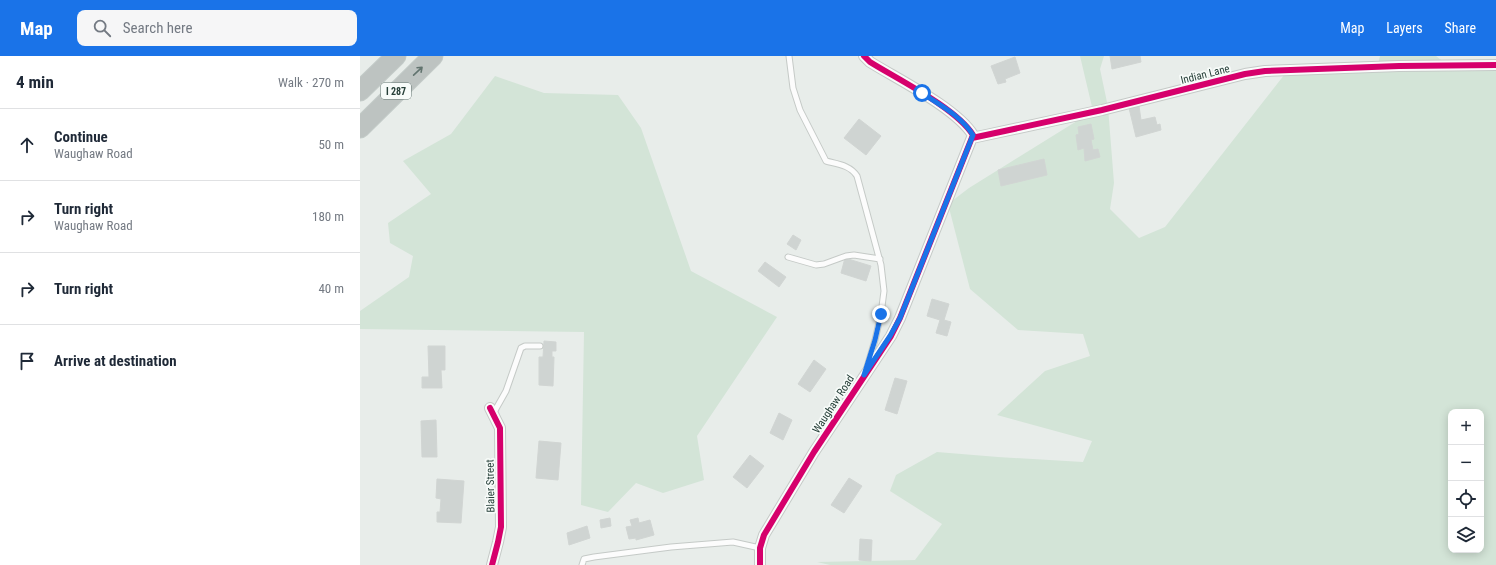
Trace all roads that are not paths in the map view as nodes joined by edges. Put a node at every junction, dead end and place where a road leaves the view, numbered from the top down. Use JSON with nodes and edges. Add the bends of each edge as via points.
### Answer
{"nodes":[{"id":1,"x":396,"y":56,"type":"edge"},
{"id":2,"x":434,"y":56,"type":"edge"},
{"id":3,"x":789,"y":56,"type":"edge"},
{"id":4,"x":864,"y":56,"type":"edge"},
{"id":5,"x":1496,"y":65,"type":"edge"},
{"id":6,"x":360,"y":90,"type":"edge"},
{"id":7,"x":360,"y":128,"type":"edge"},
{"id":8,"x":972,"y":138,"type":"junction"},
{"id":9,"x":788,"y":257,"type":"dead end"},
{"id":10,"x":880,"y":260,"type":"junction"},
{"id":11,"x":540,"y":346,"type":"dead end"},
{"id":12,"x":864,"y":375,"type":"junction"},
{"id":13,"x":492,"y":411,"type":"joint"},
{"id":14,"x":760,"y":548,"type":"junction"},
{"id":15,"x":492,"y":565,"type":"edge"},
{"id":16,"x":582,"y":565,"type":"edge"},
{"id":17,"x":760,"y":565,"type":"edge"}],
"edges":[{"from":1,"to":6,"type":"highway","number":"I 287"},
{"from":7,"to":2,"type":"highway","number":"I 287","one_way":true},
{"from":3,"to":10,"type":"lane","via":[[793,88],[800,110],[826,162],[848,167],[857,176]]},
{"from":4,"to":8,"type":"street","via":[[956,116],[969,128]]},
{"from":5,"to":8,"type":"street","name":"Indian Lane","via":[[1265,71]]},
{"from":8,"to":12,"type":"street","name":"Waughaw Road","via":[[900,318]]},
{"from":9,"to":10,"type":"lane","via":[[816,265],[846,256]]},
{"from":10,"to":12,"type":"lane","via":[[883,273],[883,302]]},
{"from":11,"to":13,"type":"lane","via":[[521,348],[506,391]]},
{"from":12,"to":14,"type":"street","name":"Waughaw Road","via":[[785,498],[764,535]]},
{"from":13,"to":15,"type":"street","name":"Blaier Street","via":[[500,428],[501,527]]},
{"from":14,"to":16,"type":"lane","via":[[733,542],[671,547],[594,556],[584,559]]},
{"from":14,"to":17,"type":"street","name":"Waughaw Road"}]}
